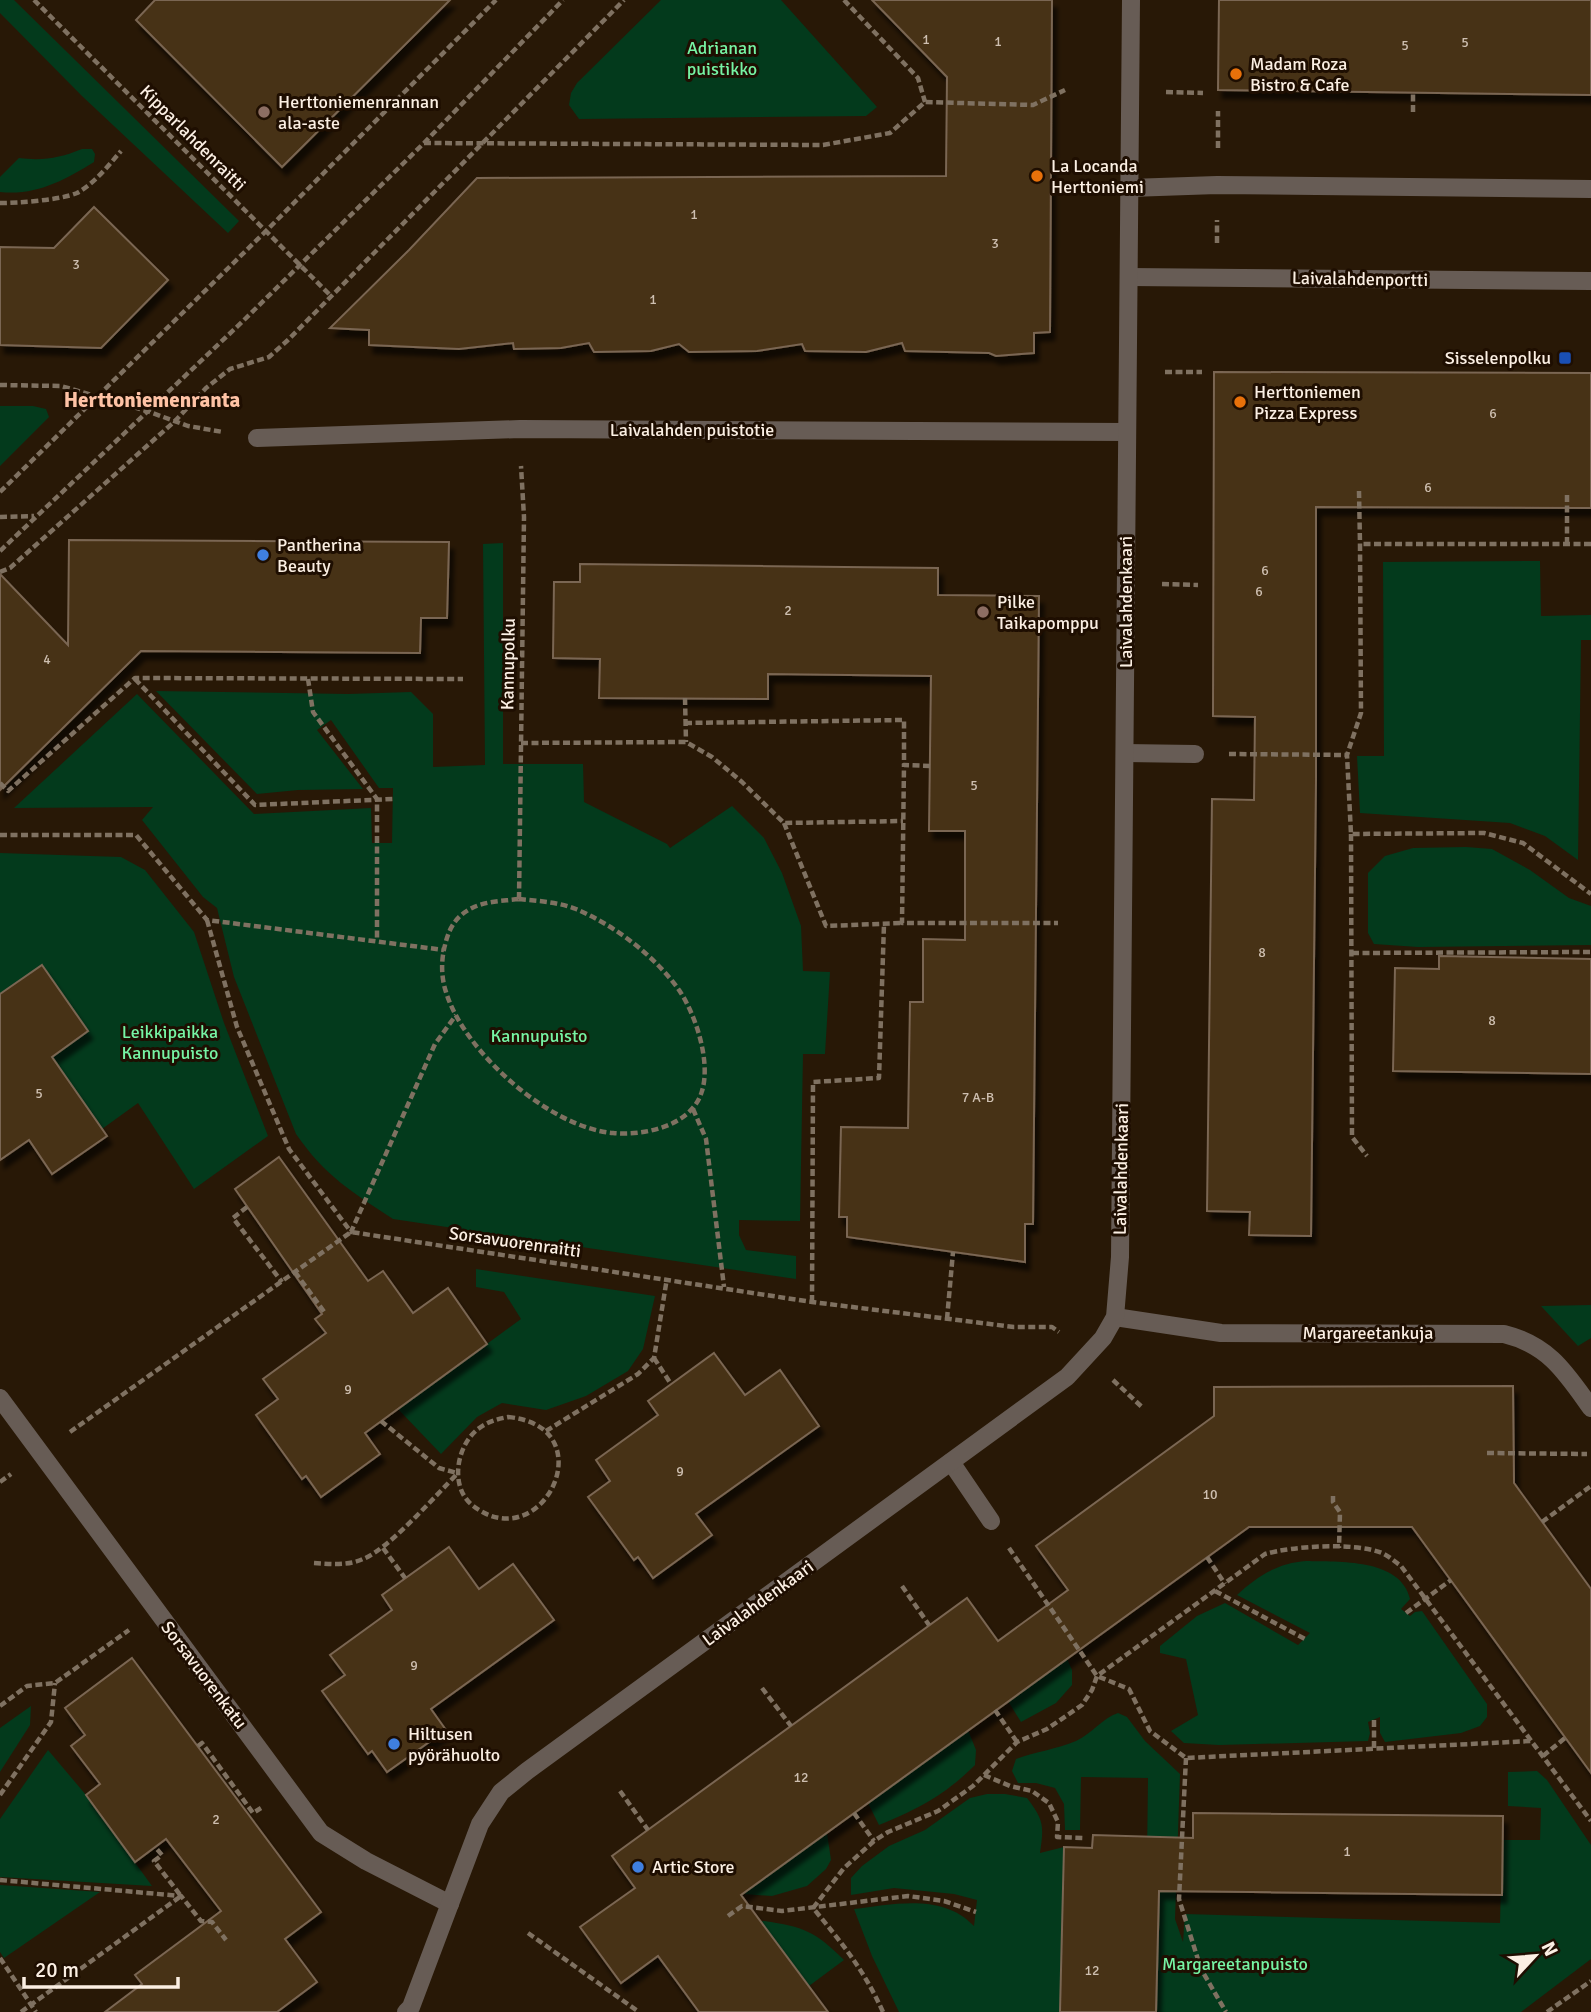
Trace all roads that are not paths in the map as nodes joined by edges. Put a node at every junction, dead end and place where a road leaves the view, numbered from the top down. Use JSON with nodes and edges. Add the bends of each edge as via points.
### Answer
{"nodes":[{"id":1,"x":1131,"y":0,"type":"edge"},
{"id":2,"x":1130,"y":188,"type":"junction"},
{"id":3,"x":1591,"y":188,"type":"edge"},
{"id":4,"x":1129,"y":277,"type":"junction"},
{"id":5,"x":1591,"y":281,"type":"edge"},
{"id":6,"x":1127,"y":432,"type":"junction"},
{"id":7,"x":257,"y":438,"type":"road end"},
{"id":8,"x":1125,"y":753,"type":"junction"},
{"id":9,"x":1195,"y":754,"type":"road end"},
{"id":10,"x":1115,"y":1317,"type":"junction"},
{"id":11,"x":0,"y":1398,"type":"edge"},
{"id":12,"x":1591,"y":1408,"type":"edge"},
{"id":13,"x":951,"y":1462,"type":"junction"},
{"id":14,"x":991,"y":1521,"type":"road end"},
{"id":15,"x":450,"y":1904,"type":"junction"},
{"id":16,"x":412,"y":2010,"type":"edge"}],
"edges":[{"from":1,"to":2,"type":"street","name":"Laivalahdenkaari"},
{"from":2,"to":3,"type":"street"},
{"from":2,"to":4,"type":"street","name":"Laivalahdenkaari"},
{"from":4,"to":5,"type":"street","name":"Laivalahdenportti"},
{"from":4,"to":6,"type":"street","name":"Laivalahdenkaari"},
{"from":6,"to":7,"type":"street","name":"Laivalahden puistotie","via":[[520,429]]},
{"from":6,"to":8,"type":"street","name":"Laivalahdenkaari"},
{"from":8,"to":9,"type":"street"},
{"from":8,"to":10,"type":"street","name":"Laivalahdenkaari","via":[[1120,1257]]},
{"from":10,"to":12,"type":"street","name":"Margareetankuja","via":[[1222,1333],[1504,1334],[1543,1351],[1563,1369]]},
{"from":10,"to":13,"type":"street","name":"Laivalahdenkaari","via":[[1103,1338],[1067,1377]]},
{"from":11,"to":15,"type":"street","name":"Sorsavuorenkatu","via":[[321,1833]]},
{"from":13,"to":14,"type":"street"},
{"from":13,"to":15,"type":"street","name":"Laivalahdenkaari","via":[[501,1792],[480,1824]]},
{"from":15,"to":16,"type":"street","name":"Laivalahdenkaari"}]}
